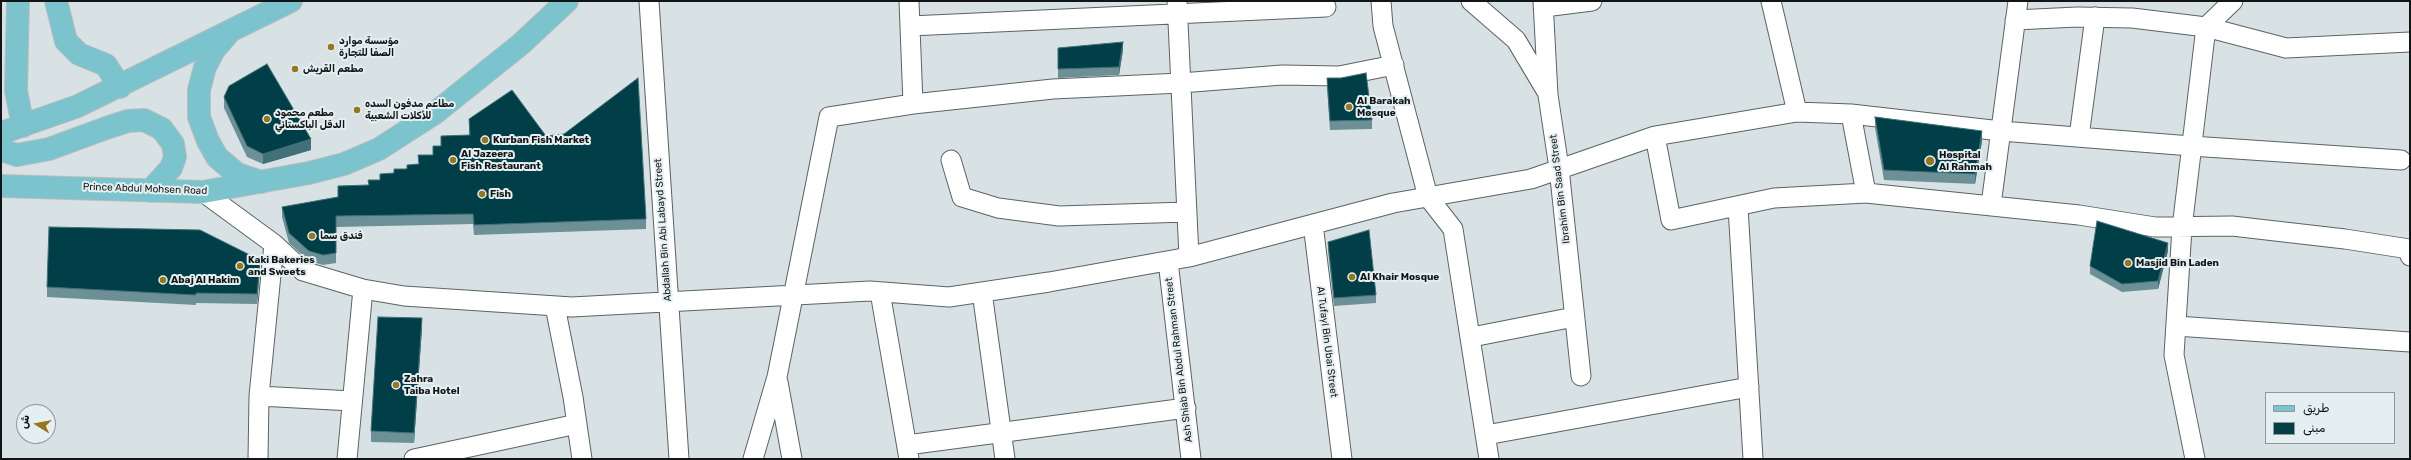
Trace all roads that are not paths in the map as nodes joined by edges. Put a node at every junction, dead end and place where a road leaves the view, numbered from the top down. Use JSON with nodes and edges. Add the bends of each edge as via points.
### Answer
{"nodes":[{"id":1,"x":18,"y":1,"type":"edge"},
{"id":2,"x":56,"y":1,"type":"edge"},
{"id":3,"x":291,"y":1,"type":"edge"},
{"id":4,"x":567,"y":1,"type":"edge"},
{"id":5,"x":649,"y":1,"type":"edge"},
{"id":6,"x":910,"y":1,"type":"edge"},
{"id":7,"x":1381,"y":1,"type":"edge"},
{"id":8,"x":1471,"y":1,"type":"edge"},
{"id":9,"x":1592,"y":1,"type":"edge"},
{"id":10,"x":1771,"y":1,"type":"edge"},
{"id":11,"x":2018,"y":1,"type":"edge"},
{"id":12,"x":2233,"y":1,"type":"edge"},
{"id":13,"x":1543,"y":4,"type":"edge"},
{"id":14,"x":1326,"y":7,"type":"dead end"},
{"id":15,"x":1177,"y":8,"type":"edge"},
{"id":16,"x":2095,"y":17,"type":"junction"},
{"id":17,"x":2015,"y":20,"type":"junction"},
{"id":18,"x":910,"y":26,"type":"junction"},
{"id":19,"x":2206,"y":27,"type":"junction"},
{"id":20,"x":230,"y":31,"type":"junction"},
{"id":21,"x":2410,"y":42,"type":"edge"},
{"id":22,"x":1394,"y":65,"type":"junction"},
{"id":23,"x":1181,"y":83,"type":"junction"},
{"id":24,"x":120,"y":87,"type":"junction"},
{"id":25,"x":1548,"y":95,"type":"junction"},
{"id":26,"x":913,"y":104,"type":"junction"},
{"id":27,"x":1797,"y":112,"type":"junction"},
{"id":28,"x":1851,"y":114,"type":"junction"},
{"id":29,"x":23,"y":126,"type":"junction"},
{"id":30,"x":2001,"y":131,"type":"junction"},
{"id":31,"x":1,"y":132,"type":"edge"},
{"id":32,"x":1655,"y":136,"type":"junction"},
{"id":33,"x":2079,"y":137,"type":"junction"},
{"id":34,"x":2191,"y":146,"type":"junction"},
{"id":35,"x":1,"y":150,"type":"edge"},
{"id":36,"x":951,"y":160,"type":"dead end"},
{"id":37,"x":2401,"y":160,"type":"dead end"},
{"id":38,"x":1558,"y":168,"type":"junction"},
{"id":39,"x":262,"y":183,"type":"junction"},
{"id":40,"x":1,"y":186,"type":"edge"},
{"id":41,"x":150,"y":191,"type":"junction"},
{"id":42,"x":203,"y":192,"type":"junction"},
{"id":43,"x":1866,"y":193,"type":"junction"},
{"id":44,"x":1428,"y":197,"type":"junction"},
{"id":45,"x":1991,"y":205,"type":"junction"},
{"id":46,"x":1738,"y":207,"type":"junction"},
{"id":47,"x":1187,"y":212,"type":"junction"},
{"id":48,"x":1313,"y":224,"type":"junction"},
{"id":49,"x":2182,"y":228,"type":"junction"},
{"id":50,"x":274,"y":244,"type":"junction"},
{"id":51,"x":2410,"y":256,"type":"edge"},
{"id":52,"x":1189,"y":257,"type":"junction"},
{"id":53,"x":1168,"y":261,"type":"junction"},
{"id":54,"x":363,"y":289,"type":"junction"},
{"id":55,"x":880,"y":292,"type":"junction"},
{"id":56,"x":982,"y":292,"type":"junction"},
{"id":57,"x":793,"y":296,"type":"junction"},
{"id":58,"x":668,"y":303,"type":"junction"},
{"id":59,"x":554,"y":306,"type":"junction"},
{"id":60,"x":1574,"y":317,"type":"junction"},
{"id":61,"x":2176,"y":326,"type":"junction"},
{"id":62,"x":1472,"y":337,"type":"junction"},
{"id":63,"x":2410,"y":342,"type":"edge"},
{"id":64,"x":1581,"y":376,"type":"dead end"},
{"id":65,"x":777,"y":377,"type":"junction"},
{"id":66,"x":1748,"y":387,"type":"junction"},
{"id":67,"x":259,"y":396,"type":"junction"},
{"id":68,"x":352,"y":401,"type":"junction"},
{"id":69,"x":1186,"y":408,"type":"junction"},
{"id":70,"x":577,"y":424,"type":"junction"},
{"id":71,"x":1001,"y":432,"type":"junction"},
{"id":72,"x":1486,"y":435,"type":"junction"},
{"id":73,"x":908,"y":452,"type":"edge"},
{"id":74,"x":258,"y":459,"type":"edge"},
{"id":75,"x":347,"y":459,"type":"edge"},
{"id":76,"x":414,"y":459,"type":"edge"},
{"id":77,"x":582,"y":459,"type":"edge"},
{"id":78,"x":679,"y":459,"type":"edge"},
{"id":79,"x":753,"y":459,"type":"edge"},
{"id":80,"x":792,"y":459,"type":"edge"},
{"id":81,"x":1005,"y":459,"type":"edge"},
{"id":82,"x":1191,"y":459,"type":"edge"},
{"id":83,"x":1342,"y":459,"type":"edge"},
{"id":84,"x":1489,"y":459,"type":"edge"},
{"id":85,"x":1753,"y":459,"type":"edge"},
{"id":86,"x":2195,"y":459,"type":"edge"}],
"edges":[{"from":1,"to":29,"type":"main road","via":[[16,91]]},
{"from":2,"to":24,"type":"main road","via":[[66,41],[79,54],[106,64]]},
{"from":3,"to":20,"type":"main road"},
{"from":4,"to":39,"type":"main road","name":"Prince Abdul Mohsen Road","via":[[471,86],[379,149],[344,164]]},
{"from":5,"to":58,"type":"street","name":"Abdallah Bin Abi Labayd Street"},
{"from":6,"to":18,"type":"street"},
{"from":7,"to":22,"type":"street","via":[[1383,26]]},
{"from":8,"to":25,"type":"street","via":[[1516,40]]},
{"from":9,"to":13,"type":"street"},
{"from":10,"to":27,"type":"street"},
{"from":11,"to":17,"type":"street"},
{"from":12,"to":19,"type":"street"},
{"from":13,"to":25,"type":"street","name":"Ibrahim Bin Saad Street"},
{"from":14,"to":15,"type":"street"},
{"from":15,"to":18,"type":"street"},
{"from":15,"to":23,"type":"street"},
{"from":16,"to":17,"type":"street"},
{"from":16,"to":19,"type":"street","via":[[2132,18]]},
{"from":16,"to":33,"type":"street"},
{"from":17,"to":30,"type":"street"},
{"from":18,"to":26,"type":"street"},
{"from":19,"to":21,"type":"street","via":[[2286,48]]},
{"from":19,"to":34,"type":"street"},
{"from":20,"to":24,"type":"main road"},
{"from":20,"to":39,"type":"main road","via":[[214,50],[205,67],[199,90],[199,117],[217,157],[237,174]]},
{"from":22,"to":23,"type":"street","via":[[1339,76],[1282,75]]},
{"from":22,"to":44,"type":"street"},
{"from":23,"to":26,"type":"street","via":[[1054,89]]},
{"from":23,"to":47,"type":"street"},
{"from":24,"to":29,"type":"main road"},
{"from":25,"to":38,"type":"street","name":"Ibrahim Bin Saad Street"},
{"from":26,"to":57,"type":"street","via":[[829,117]]},
{"from":27,"to":28,"type":"street"},
{"from":27,"to":32,"type":"street"},
{"from":28,"to":30,"type":"street"},
{"from":28,"to":43,"type":"street"},
{"from":29,"to":31,"type":"main road"},
{"from":30,"to":33,"type":"street"},
{"from":30,"to":45,"type":"street"},
{"from":32,"to":38,"type":"street"},
{"from":32,"to":46,"type":"street","via":[[1672,220]]},
{"from":33,"to":34,"type":"street"},
{"from":34,"to":37,"type":"street"},
{"from":34,"to":49,"type":"street"},
{"from":35,"to":41,"type":"main road","via":[[17,155],[49,149],[128,121],[144,120],[162,129],[173,144],[174,157],[171,168]]},
{"from":36,"to":47,"type":"street","via":[[962,197],[998,208],[1059,216]]},
{"from":38,"to":44,"type":"street","via":[[1531,179]]},
{"from":38,"to":60,"type":"street","name":"Ibrahim Bin Saad Street"},
{"from":39,"to":42,"type":"main road","name":"Prince Abdul Mohsen Road"},
{"from":40,"to":41,"type":"main road","name":"Prince Abdul Mohsen Road"},
{"from":41,"to":42,"type":"main road","name":"Prince Abdul Mohsen Road"},
{"from":42,"to":50,"type":"street"},
{"from":43,"to":45,"type":"street"},
{"from":43,"to":46,"type":"street","via":[[1774,198]]},
{"from":44,"to":48,"type":"street","via":[[1393,203]]},
{"from":44,"to":62,"type":"street","via":[[1453,229]]},
{"from":45,"to":49,"type":"street","via":[[2155,227]]},
{"from":46,"to":66,"type":"street"},
{"from":47,"to":52,"type":"street"},
{"from":48,"to":52,"type":"street"},
{"from":48,"to":83,"type":"street","name":"Al Tufayl Bin Ubai Street"},
{"from":49,"to":51,"type":"street","via":[[2232,226],[2345,239],[2409,249]]},
{"from":49,"to":61,"type":"street"},
{"from":50,"to":54,"type":"street","via":[[303,271]]},
{"from":50,"to":67,"type":"street"},
{"from":52,"to":53,"type":"street"},
{"from":53,"to":56,"type":"street"},
{"from":53,"to":69,"type":"street","name":"Ash Shiab Bin Abdul Rahman Street"},
{"from":54,"to":59,"type":"street","via":[[404,296]]},
{"from":54,"to":68,"type":"street"},
{"from":55,"to":56,"type":"street","via":[[949,298]]},
{"from":55,"to":57,"type":"street"},
{"from":55,"to":73,"type":"street"},
{"from":56,"to":71,"type":"street"},
{"from":57,"to":58,"type":"street"},
{"from":57,"to":65,"type":"street"},
{"from":58,"to":59,"type":"street"},
{"from":58,"to":78,"type":"street","name":"Abdallah Bin Abi Labayd Street"},
{"from":59,"to":70,"type":"street"},
{"from":60,"to":62,"type":"street"},
{"from":60,"to":64,"type":"street","name":"Ibrahim Bin Saad Street"},
{"from":61,"to":63,"type":"street"},
{"from":61,"to":86,"type":"street","via":[[2174,355]]},
{"from":62,"to":72,"type":"street"},
{"from":65,"to":79,"type":"street"},
{"from":65,"to":80,"type":"street"},
{"from":66,"to":72,"type":"street"},
{"from":66,"to":85,"type":"street"},
{"from":67,"to":68,"type":"street"},
{"from":67,"to":74,"type":"street"},
{"from":68,"to":75,"type":"street"},
{"from":69,"to":71,"type":"street"},
{"from":69,"to":82,"type":"street","name":"Ash Shiab Bin Abdul Rahman Street"},
{"from":70,"to":76,"type":"street"},
{"from":70,"to":77,"type":"street"},
{"from":71,"to":73,"type":"street"},
{"from":71,"to":81,"type":"street"},
{"from":72,"to":84,"type":"street"}]}
